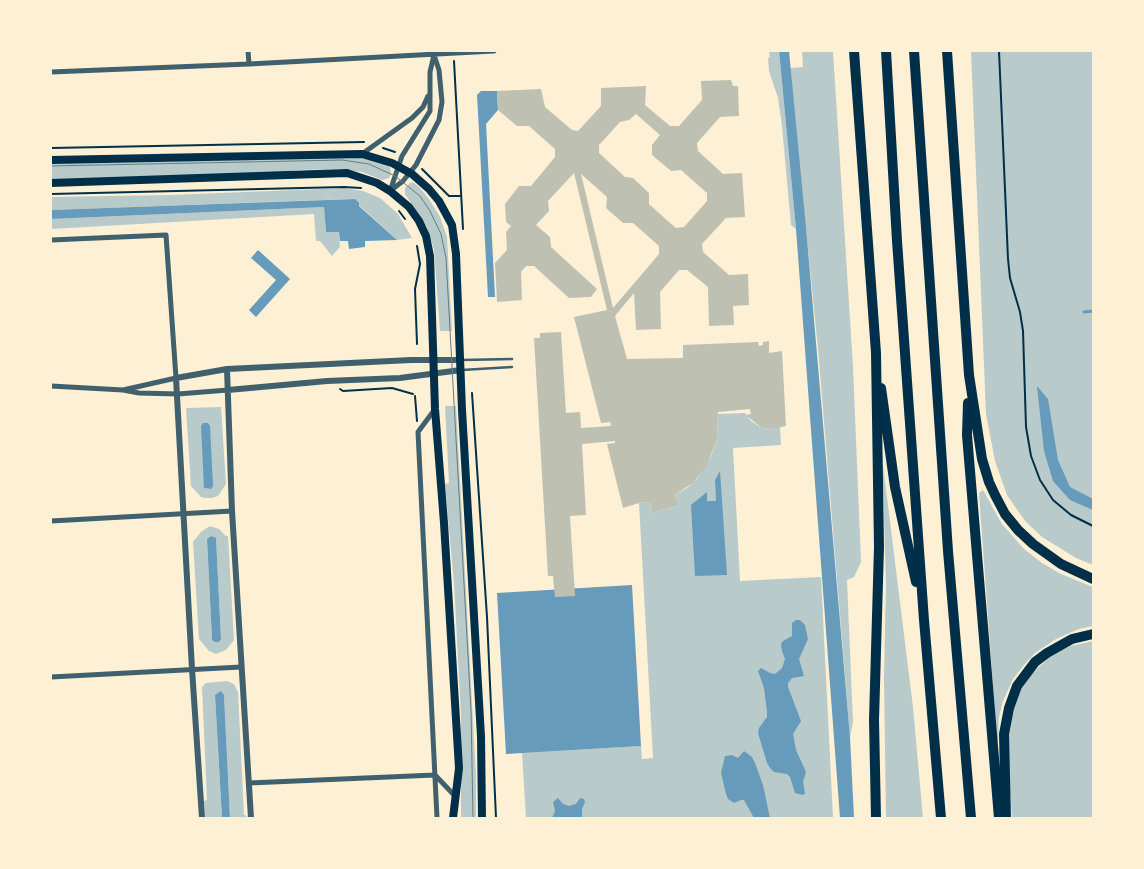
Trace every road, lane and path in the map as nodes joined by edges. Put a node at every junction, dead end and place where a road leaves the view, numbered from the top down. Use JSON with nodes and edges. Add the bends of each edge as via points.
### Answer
{"nodes":[{"id":1,"x":248,"y":51,"type":"edge"},
{"id":2,"x":494,"y":51,"type":"edge"},
{"id":3,"x":854,"y":51,"type":"edge"},
{"id":4,"x":886,"y":51,"type":"edge"},
{"id":5,"x":914,"y":51,"type":"edge"},
{"id":6,"x":947,"y":51,"type":"edge"},
{"id":7,"x":999,"y":51,"type":"edge"},
{"id":8,"x":434,"y":53,"type":"edge"},
{"id":9,"x":453,"y":54,"type":"junction"},
{"id":10,"x":249,"y":64,"type":"junction"},
{"id":11,"x":51,"y":72,"type":"edge"},
{"id":12,"x":430,"y":93,"type":"junction"},
{"id":13,"x":373,"y":144,"type":"junction"},
{"id":14,"x":51,"y":148,"type":"edge"},
{"id":15,"x":362,"y":154,"type":"junction"},
{"id":16,"x":402,"y":156,"type":"junction"},
{"id":17,"x":51,"y":160,"type":"edge"},
{"id":18,"x":416,"y":164,"type":"junction"},
{"id":19,"x":398,"y":166,"type":"junction"},
{"id":20,"x":410,"y":173,"type":"junction"},
{"id":21,"x":51,"y":183,"type":"edge"},
{"id":22,"x":362,"y":188,"type":"dead end"},
{"id":23,"x":390,"y":191,"type":"junction"},
{"id":24,"x":51,"y":194,"type":"edge"},
{"id":25,"x":394,"y":207,"type":"dead end"},
{"id":26,"x":407,"y":222,"type":"dead end"},
{"id":27,"x":51,"y":240,"type":"edge"},
{"id":28,"x":418,"y":246,"type":"dead end"},
{"id":29,"x":417,"y":344,"type":"dead end"},
{"id":30,"x":876,"y":353,"type":"junction"},
{"id":31,"x":512,"y":359,"type":"dead end"},
{"id":32,"x":433,"y":360,"type":"junction"},
{"id":33,"x":461,"y":360,"type":"junction"},
{"id":34,"x":512,"y":367,"type":"dead end"},
{"id":35,"x":227,"y":369,"type":"junction"},
{"id":36,"x":461,"y":370,"type":"junction"},
{"id":37,"x":434,"y":374,"type":"junction"},
{"id":38,"x":969,"y":375,"type":"junction"},
{"id":39,"x":176,"y":378,"type":"junction"},
{"id":40,"x":327,"y":382,"type":"junction"},
{"id":41,"x":51,"y":386,"type":"edge"},
{"id":42,"x":123,"y":390,"type":"junction"},
{"id":43,"x":228,"y":390,"type":"junction"},
{"id":44,"x":472,"y":393,"type":"dead end"},
{"id":45,"x":178,"y":394,"type":"junction"},
{"id":46,"x":435,"y":409,"type":"junction"},
{"id":47,"x":418,"y":432,"type":"junction"},
{"id":48,"x":232,"y":511,"type":"junction"},
{"id":49,"x":184,"y":514,"type":"junction"},
{"id":50,"x":51,"y":521,"type":"edge"},
{"id":51,"x":1093,"y":526,"type":"edge"},
{"id":52,"x":1091,"y":578,"type":"edge"},
{"id":53,"x":924,"y":620,"type":"junction"},
{"id":54,"x":1093,"y":634,"type":"edge"},
{"id":55,"x":241,"y":666,"type":"junction"},
{"id":56,"x":192,"y":669,"type":"junction"},
{"id":57,"x":51,"y":677,"type":"edge"},
{"id":58,"x":435,"y":775,"type":"junction"},
{"id":59,"x":249,"y":783,"type":"junction"},
{"id":60,"x":455,"y":796,"type":"junction"},
{"id":61,"x":202,"y":818,"type":"edge"},
{"id":62,"x":251,"y":818,"type":"edge"},
{"id":63,"x":437,"y":818,"type":"edge"},
{"id":64,"x":453,"y":818,"type":"edge"},
{"id":65,"x":482,"y":818,"type":"edge"},
{"id":66,"x":496,"y":818,"type":"edge"},
{"id":67,"x":876,"y":818,"type":"edge"},
{"id":68,"x":941,"y":818,"type":"edge"},
{"id":69,"x":971,"y":818,"type":"edge"},
{"id":70,"x":999,"y":818,"type":"edge"},
{"id":71,"x":1006,"y":818,"type":"edge"}],
"edges":[{"from":1,"to":10,"type":"street"},
{"from":2,"to":9,"type":"street"},
{"from":3,"to":30,"type":"highway"},
{"from":4,"to":53,"type":"highway"},
{"from":5,"to":69,"type":"highway","via":[[948,552]]},
{"from":6,"to":38,"type":"highway"},
{"from":7,"to":51,"type":"path","via":[[1008,259],[1023,331],[1030,456],[1053,500],[1071,515]]},
{"from":8,"to":9,"type":"street"},
{"from":8,"to":10,"type":"street"},
{"from":8,"to":12,"type":"street"},
{"from":8,"to":18,"type":"street","via":[[442,102],[439,120]]},
{"from":9,"to":18,"type":"path","via":[[461,196],[449,196]]},
{"from":10,"to":11,"type":"street"},
{"from":12,"to":13,"type":"street","via":[[424,107],[412,118]]},
{"from":12,"to":16,"type":"street","via":[[430,111]]},
{"from":13,"to":14,"type":"path"},
{"from":13,"to":15,"type":"street"},
{"from":13,"to":16,"type":"path"},
{"from":15,"to":17,"type":"main road"},
{"from":15,"to":19,"type":"main road"},
{"from":16,"to":19,"type":"street"},
{"from":18,"to":20,"type":"street"},
{"from":19,"to":20,"type":"main road"},
{"from":19,"to":23,"type":"street"},
{"from":20,"to":23,"type":"street"},
{"from":20,"to":33,"type":"main road","via":[[439,201],[452,225]]},
{"from":21,"to":23,"type":"main road","via":[[347,174],[377,183]]},
{"from":22,"to":24,"type":"path"},
{"from":23,"to":32,"type":"main road","via":[[408,206],[426,236],[430,256]]},
{"from":25,"to":26,"type":"path"},
{"from":27,"to":39,"type":"street","via":[[166,235]]},
{"from":28,"to":29,"type":"path","via":[[420,264],[415,289]]},
{"from":30,"to":53,"type":"highway","via":[[896,487]]},
{"from":30,"to":67,"type":"highway","via":[[879,547],[874,720]]},
{"from":31,"to":33,"type":"lane"},
{"from":32,"to":33,"type":"street"},
{"from":32,"to":35,"type":"street"},
{"from":32,"to":37,"type":"main road"},
{"from":33,"to":36,"type":"main road"},
{"from":34,"to":36,"type":"lane"},
{"from":35,"to":39,"type":"street"},
{"from":35,"to":43,"type":"street"},
{"from":36,"to":37,"type":"street"},
{"from":36,"to":65,"type":"main road","via":[[481,736]]},
{"from":37,"to":40,"type":"street"},
{"from":37,"to":46,"type":"main road"},
{"from":38,"to":52,"type":"highway","via":[[982,459],[1005,514],[1032,544],[1061,564]]},
{"from":38,"to":70,"type":"highway","via":[[967,435]]},
{"from":39,"to":42,"type":"street"},
{"from":39,"to":45,"type":"street"},
{"from":40,"to":43,"type":"street"},
{"from":40,"to":47,"type":"path","via":[[344,391],[392,388],[414,395]]},
{"from":41,"to":42,"type":"street"},
{"from":42,"to":45,"type":"street"},
{"from":43,"to":45,"type":"street"},
{"from":43,"to":48,"type":"street"},
{"from":44,"to":66,"type":"path"},
{"from":45,"to":49,"type":"street"},
{"from":46,"to":47,"type":"street"},
{"from":46,"to":60,"type":"main road","via":[[458,758]]},
{"from":47,"to":58,"type":"street"},
{"from":48,"to":49,"type":"street"},
{"from":48,"to":55,"type":"street"},
{"from":49,"to":50,"type":"street"},
{"from":49,"to":56,"type":"street"},
{"from":53,"to":68,"type":"highway"},
{"from":54,"to":71,"type":"highway","via":[[1072,638],[1046,653],[1017,686],[1004,734]]},
{"from":55,"to":56,"type":"street"},
{"from":55,"to":59,"type":"street"},
{"from":56,"to":57,"type":"street"},
{"from":56,"to":61,"type":"street"},
{"from":58,"to":59,"type":"street"},
{"from":58,"to":60,"type":"street"},
{"from":58,"to":63,"type":"street"},
{"from":59,"to":62,"type":"street"},
{"from":60,"to":64,"type":"main road"}]}
